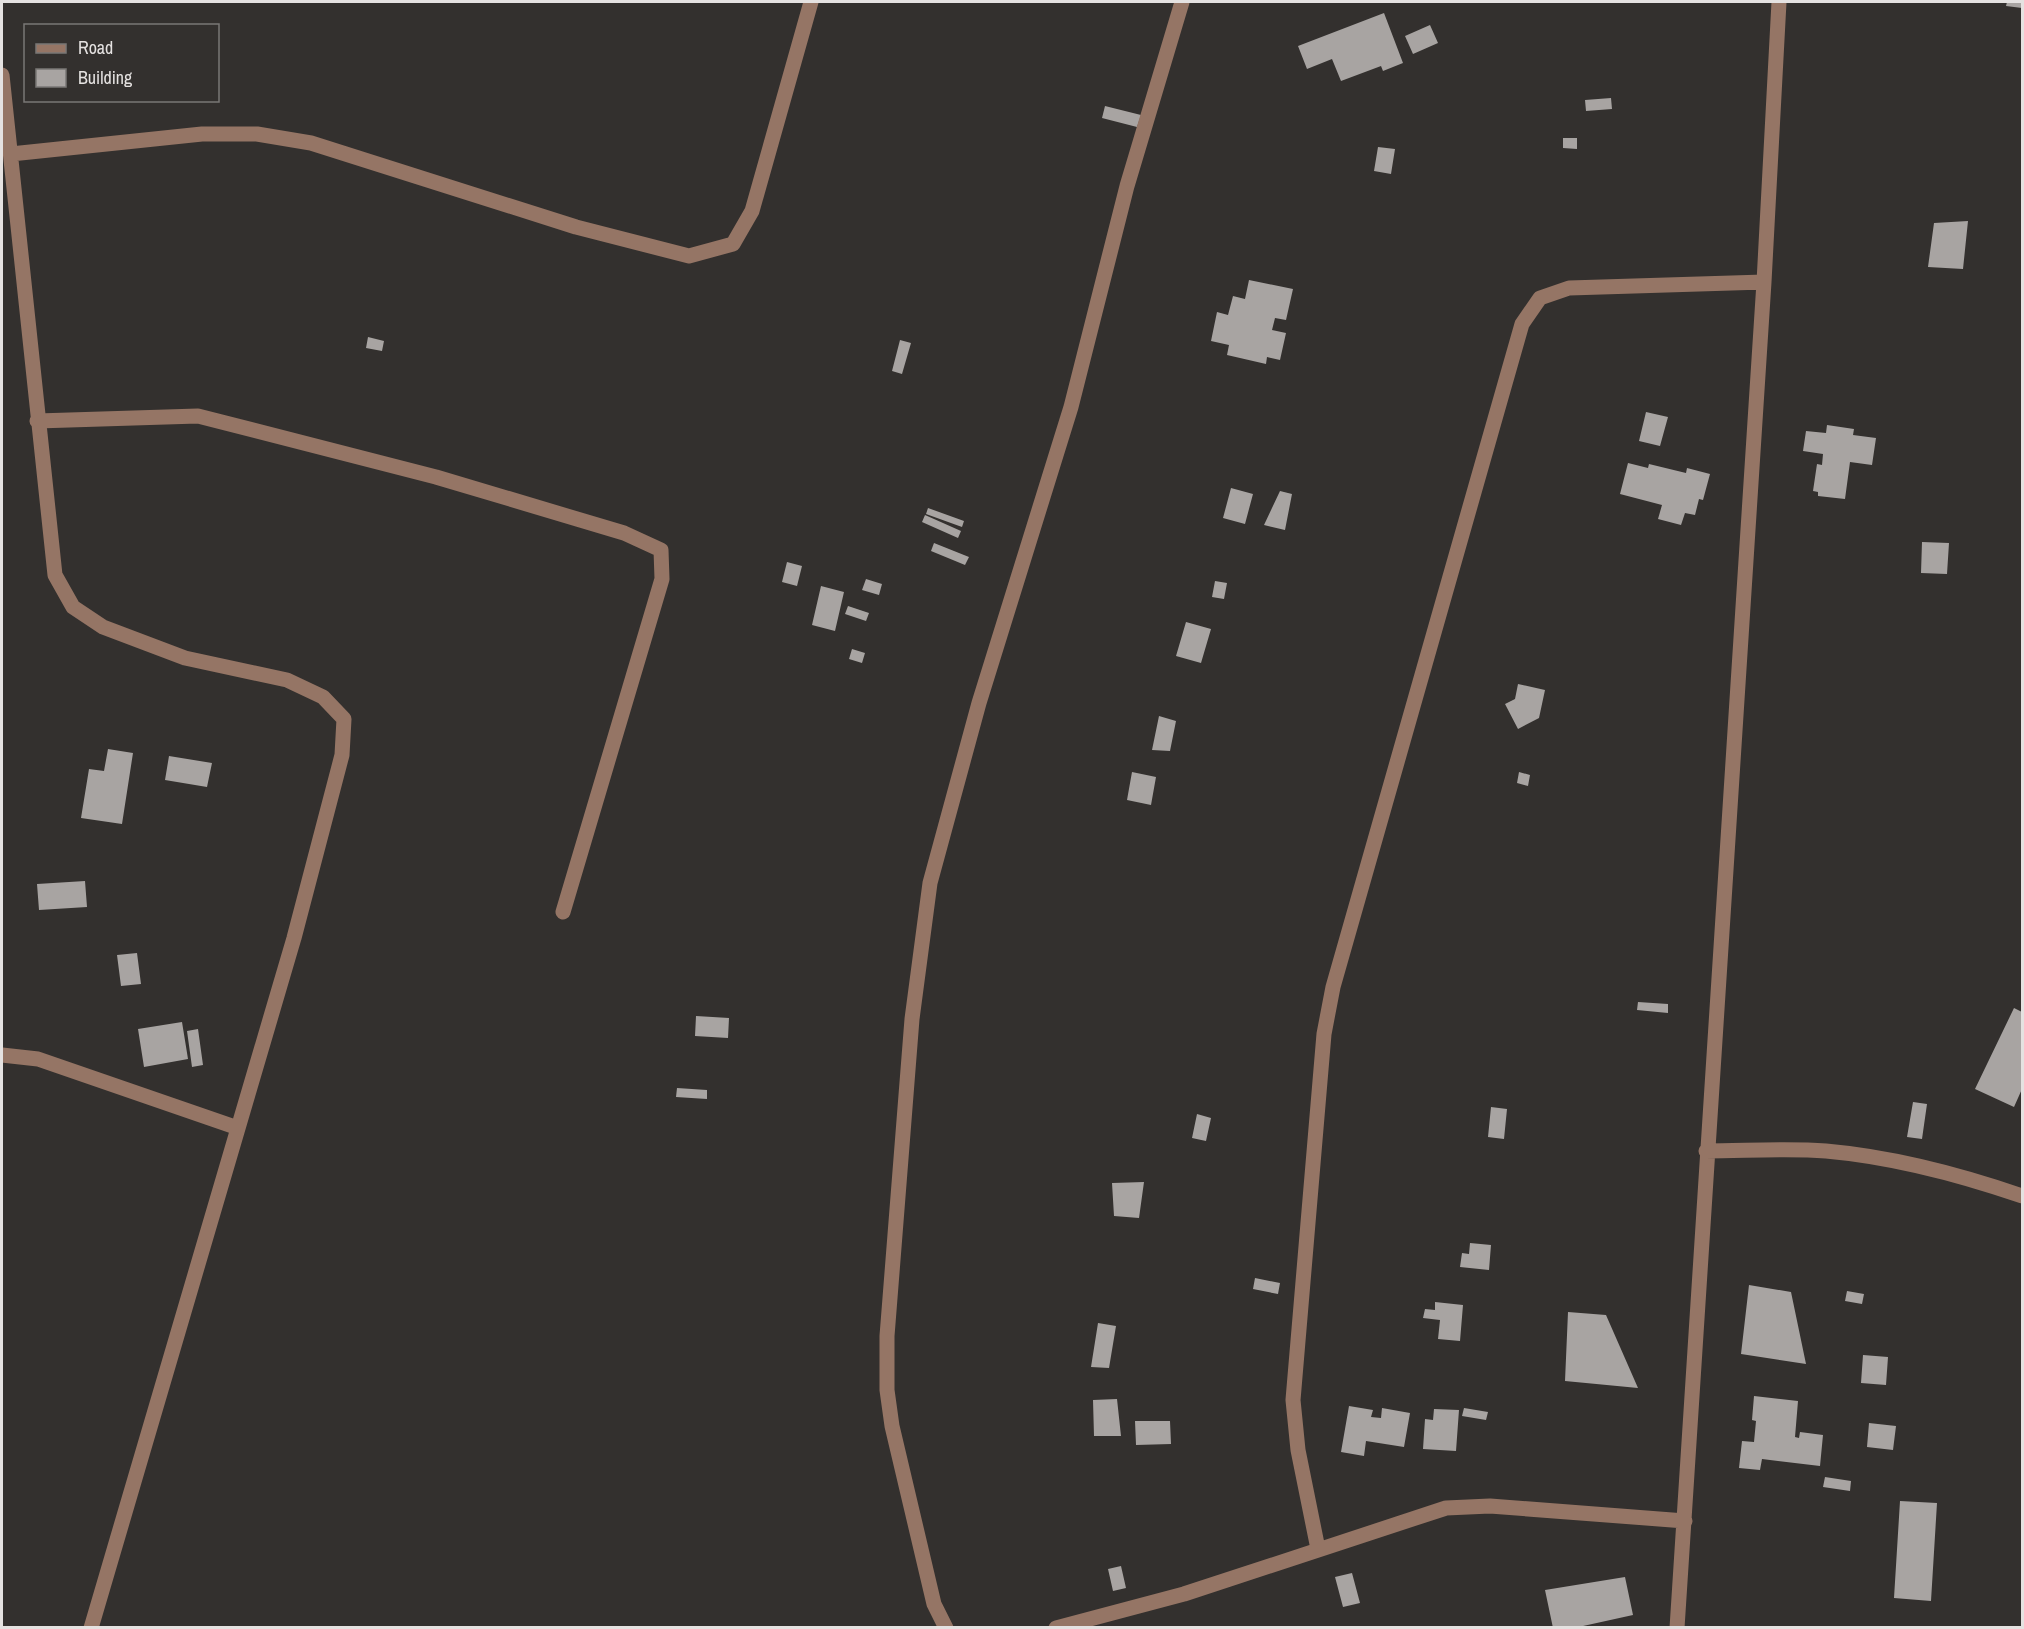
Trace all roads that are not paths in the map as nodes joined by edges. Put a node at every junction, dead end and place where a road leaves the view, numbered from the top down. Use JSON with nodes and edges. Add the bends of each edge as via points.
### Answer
{"nodes":[{"id":1,"x":811,"y":2,"type":"edge"},
{"id":2,"x":1182,"y":2,"type":"edge"},
{"id":3,"x":1779,"y":2,"type":"edge"},
{"id":4,"x":2,"y":75,"type":"edge"},
{"id":5,"x":11,"y":154,"type":"junction"},
{"id":6,"x":1764,"y":282,"type":"junction"},
{"id":7,"x":37,"y":421,"type":"junction"},
{"id":8,"x":563,"y":912,"type":"dead end"},
{"id":9,"x":2,"y":1055,"type":"edge"},
{"id":10,"x":238,"y":1128,"type":"junction"},
{"id":11,"x":1706,"y":1152,"type":"junction"},
{"id":12,"x":2022,"y":1196,"type":"edge"},
{"id":13,"x":1685,"y":1521,"type":"junction"},
{"id":14,"x":1318,"y":1549,"type":"junction"},
{"id":15,"x":91,"y":1628,"type":"edge"},
{"id":16,"x":946,"y":1628,"type":"edge"},
{"id":17,"x":1056,"y":1628,"type":"edge"},
{"id":18,"x":1677,"y":1628,"type":"edge"}],
"edges":[{"from":1,"to":5,"type":"street","via":[[752,212],[733,244],[689,256],[576,227],[311,143],[257,134],[202,134]]},
{"from":2,"to":16,"type":"street","via":[[1127,186],[1071,407],[973,726],[930,882],[912,1019],[887,1335],[887,1390],[934,1604]]},
{"from":3,"to":6,"type":"street"},
{"from":4,"to":5,"type":"street"},
{"from":5,"to":7,"type":"street"},
{"from":6,"to":11,"type":"street"},
{"from":6,"to":14,"type":"street","via":[[1569,288],[1540,298],[1522,324],[1336,976],[1324,1034],[1293,1400]]},
{"from":7,"to":8,"type":"street","via":[[198,416],[436,477],[624,533],[661,550],[662,579]]},
{"from":7,"to":10,"type":"street","via":[[55,575],[73,607],[103,627],[185,658],[287,680],[323,697],[344,719],[339,766]]},
{"from":9,"to":10,"type":"street","via":[[38,1059]]},
{"from":10,"to":15,"type":"street"},
{"from":11,"to":12,"type":"street","via":[[1824,1151],[1899,1160]]},
{"from":11,"to":13,"type":"street"},
{"from":13,"to":14,"type":"street","via":[[1465,1506],[1446,1508]]},
{"from":13,"to":18,"type":"street"},
{"from":14,"to":17,"type":"street","via":[[1184,1593]]}]}
